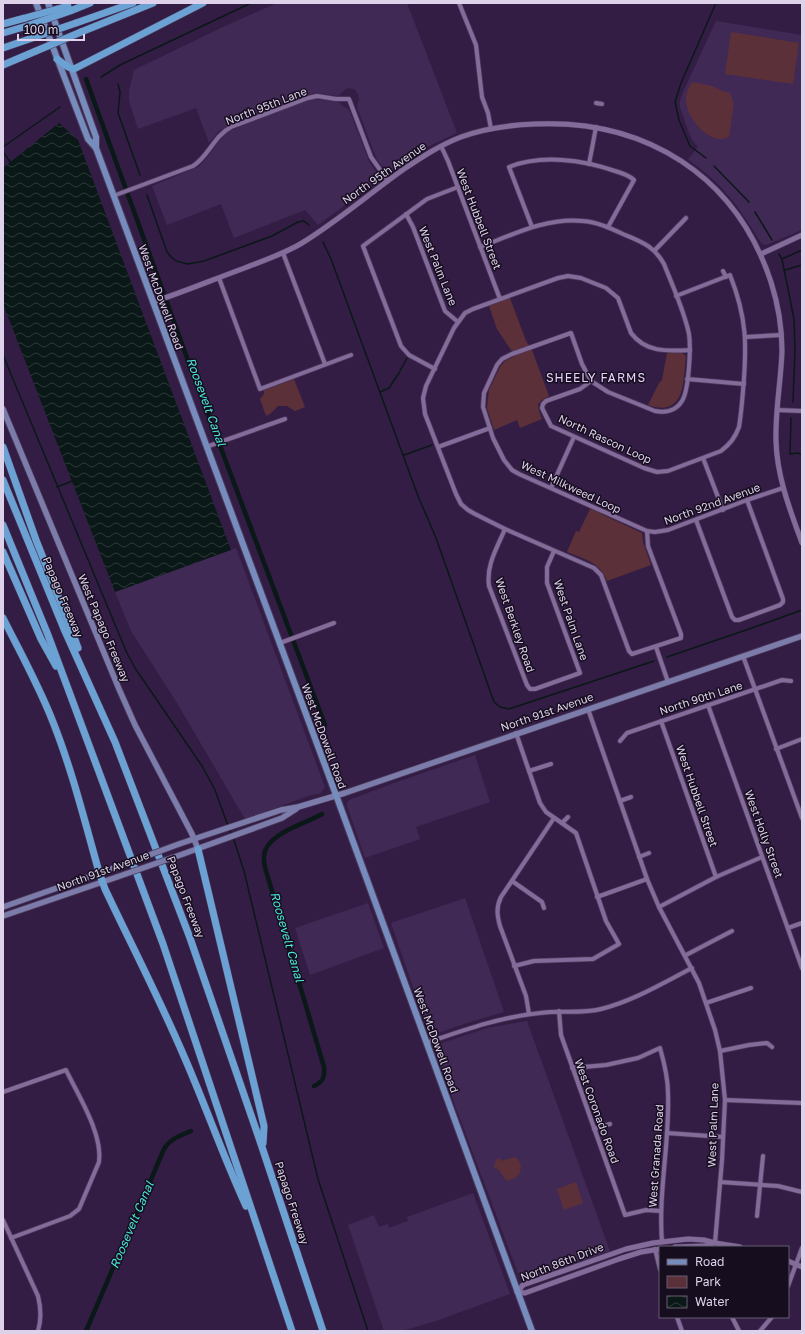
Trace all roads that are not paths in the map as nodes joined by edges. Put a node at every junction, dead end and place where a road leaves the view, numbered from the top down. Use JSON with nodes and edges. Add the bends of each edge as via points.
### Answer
{"nodes":[{"id":1,"x":36,"y":3,"type":"edge"},
{"id":2,"x":48,"y":3,"type":"edge"},
{"id":3,"x":79,"y":3,"type":"edge"},
{"id":4,"x":90,"y":3,"type":"edge"},
{"id":5,"x":133,"y":3,"type":"edge"},
{"id":6,"x":153,"y":3,"type":"edge"},
{"id":7,"x":203,"y":3,"type":"edge"},
{"id":8,"x":459,"y":3,"type":"edge"},
{"id":9,"x":69,"y":8,"type":"junction"},
{"id":10,"x":3,"y":24,"type":"edge"},
{"id":11,"x":3,"y":33,"type":"edge"},
{"id":12,"x":3,"y":48,"type":"edge"},
{"id":13,"x":57,"y":58,"type":"junction"},
{"id":14,"x":3,"y":64,"type":"edge"},
{"id":15,"x":72,"y":68,"type":"junction"},
{"id":16,"x":596,"y":103,"type":"dead end"},
{"id":17,"x":602,"y":104,"type":"dead end"},
{"id":18,"x":596,"y":127,"type":"junction"},
{"id":19,"x":491,"y":129,"type":"junction"},
{"id":20,"x":441,"y":146,"type":"junction"},
{"id":21,"x":96,"y":148,"type":"junction"},
{"id":22,"x":589,"y":164,"type":"junction"},
{"id":23,"x":388,"y":181,"type":"junction"},
{"id":24,"x":458,"y":186,"type":"junction"},
{"id":25,"x":113,"y":196,"type":"junction"},
{"id":26,"x":406,"y":214,"type":"junction"},
{"id":27,"x":686,"y":218,"type":"dead end"},
{"id":28,"x":532,"y":227,"type":"junction"},
{"id":29,"x":608,"y":227,"type":"junction"},
{"id":30,"x":802,"y":236,"type":"edge"},
{"id":31,"x":480,"y":247,"type":"junction"},
{"id":32,"x":654,"y":250,"type":"junction"},
{"id":33,"x":283,"y":253,"type":"junction"},
{"id":34,"x":761,"y":254,"type":"junction"},
{"id":35,"x":723,"y":271,"type":"dead end"},
{"id":36,"x":728,"y":276,"type":"junction"},
{"id":37,"x":219,"y":278,"type":"junction"},
{"id":38,"x":676,"y":296,"type":"junction"},
{"id":39,"x":500,"y":299,"type":"junction"},
{"id":40,"x":153,"y":302,"type":"junction"},
{"id":41,"x":458,"y":322,"type":"junction"},
{"id":42,"x":781,"y":335,"type":"junction"},
{"id":43,"x":746,"y":337,"type":"junction"},
{"id":44,"x":690,"y":350,"type":"junction"},
{"id":45,"x":351,"y":354,"type":"dead end"},
{"id":46,"x":325,"y":364,"type":"junction"},
{"id":47,"x":435,"y":368,"type":"junction"},
{"id":48,"x":688,"y":379,"type":"junction"},
{"id":49,"x":591,"y":381,"type":"junction"},
{"id":50,"x":744,"y":384,"type":"junction"},
{"id":51,"x":3,"y":410,"type":"edge"},
{"id":52,"x":777,"y":410,"type":"junction"},
{"id":53,"x":802,"y":411,"type":"edge"},
{"id":54,"x":285,"y":419,"type":"dead end"},
{"id":55,"x":490,"y":428,"type":"junction"},
{"id":56,"x":574,"y":437,"type":"junction"},
{"id":57,"x":3,"y":447,"type":"edge"},
{"id":58,"x":206,"y":447,"type":"junction"},
{"id":59,"x":438,"y":447,"type":"junction"},
{"id":60,"x":703,"y":458,"type":"junction"},
{"id":61,"x":3,"y":480,"type":"edge"},
{"id":62,"x":550,"y":488,"type":"junction"},
{"id":63,"x":783,"y":488,"type":"junction"},
{"id":64,"x":747,"y":500,"type":"junction"},
{"id":65,"x":723,"y":510,"type":"junction"},
{"id":66,"x":696,"y":520,"type":"junction"},
{"id":67,"x":3,"y":525,"type":"edge"},
{"id":68,"x":505,"y":529,"type":"junction"},
{"id":69,"x":647,"y":531,"type":"junction"},
{"id":70,"x":802,"y":543,"type":"edge"},
{"id":71,"x":554,"y":551,"type":"junction"},
{"id":72,"x":3,"y":552,"type":"edge"},
{"id":73,"x":3,"y":618,"type":"edge"},
{"id":74,"x":334,"y":623,"type":"dead end"},
{"id":75,"x":802,"y":636,"type":"edge"},
{"id":76,"x":280,"y":643,"type":"junction"},
{"id":77,"x":656,"y":647,"type":"junction"},
{"id":78,"x":743,"y":656,"type":"junction"},
{"id":79,"x":580,"y":673,"type":"joint"},
{"id":80,"x":88,"y":680,"type":"junction"},
{"id":81,"x":791,"y":681,"type":"dead end"},
{"id":82,"x":668,"y":682,"type":"junction"},
{"id":83,"x":68,"y":688,"type":"junction"},
{"id":84,"x":755,"y":690,"type":"junction"},
{"id":85,"x":708,"y":705,"type":"junction"},
{"id":86,"x":588,"y":709,"type":"junction"},
{"id":87,"x":660,"y":721,"type":"junction"},
{"id":88,"x":516,"y":733,"type":"junction"},
{"id":89,"x":802,"y":739,"type":"edge"},
{"id":90,"x":620,"y":741,"type":"dead end"},
{"id":91,"x":776,"y":749,"type":"junction"},
{"id":92,"x":550,"y":764,"type":"dead end"},
{"id":93,"x":529,"y":771,"type":"junction"},
{"id":94,"x":336,"y":795,"type":"junction"},
{"id":95,"x":631,"y":797,"type":"dead end"},
{"id":96,"x":620,"y":801,"type":"junction"},
{"id":97,"x":298,"y":807,"type":"junction"},
{"id":98,"x":568,"y":817,"type":"dead end"},
{"id":99,"x":554,"y":818,"type":"junction"},
{"id":100,"x":802,"y":818,"type":"edge"},
{"id":101,"x":562,"y":823,"type":"junction"},
{"id":102,"x":194,"y":838,"type":"junction"},
{"id":103,"x":198,"y":849,"type":"junction"},
{"id":104,"x":649,"y":853,"type":"dead end"},
{"id":105,"x":639,"y":857,"type":"junction"},
{"id":106,"x":762,"y":857,"type":"junction"},
{"id":107,"x":99,"y":872,"type":"junction"},
{"id":108,"x":716,"y":877,"type":"junction"},
{"id":109,"x":647,"y":879,"type":"junction"},
{"id":110,"x":512,"y":881,"type":"junction"},
{"id":111,"x":103,"y":883,"type":"junction"},
{"id":112,"x":597,"y":897,"type":"junction"},
{"id":113,"x":3,"y":906,"type":"edge"},
{"id":114,"x":659,"y":907,"type":"junction"},
{"id":115,"x":544,"y":908,"type":"dead end"},
{"id":116,"x":3,"y":916,"type":"edge"},
{"id":117,"x":802,"y":923,"type":"edge"},
{"id":118,"x":788,"y":928,"type":"junction"},
{"id":119,"x":732,"y":931,"type":"dead end"},
{"id":120,"x":686,"y":955,"type":"junction"},
{"id":121,"x":514,"y":966,"type":"junction"},
{"id":122,"x":692,"y":968,"type":"junction"},
{"id":123,"x":802,"y":968,"type":"edge"},
{"id":124,"x":751,"y":988,"type":"dead end"},
{"id":125,"x":706,"y":1003,"type":"junction"},
{"id":126,"x":559,"y":1011,"type":"junction"},
{"id":127,"x":529,"y":1014,"type":"junction"},
{"id":128,"x":426,"y":1043,"type":"junction"},
{"id":129,"x":772,"y":1047,"type":"dead end"},
{"id":130,"x":720,"y":1051,"type":"junction"},
{"id":131,"x":572,"y":1068,"type":"junction"},
{"id":132,"x":3,"y":1092,"type":"edge"},
{"id":133,"x":725,"y":1100,"type":"junction"},
{"id":134,"x":802,"y":1103,"type":"edge"},
{"id":135,"x":610,"y":1124,"type":"dead end"},
{"id":136,"x":594,"y":1129,"type":"junction"},
{"id":137,"x":667,"y":1133,"type":"junction"},
{"id":138,"x":723,"y":1137,"type":"junction"},
{"id":139,"x":262,"y":1147,"type":"junction"},
{"id":140,"x":764,"y":1156,"type":"dead end"},
{"id":141,"x":720,"y":1182,"type":"junction"},
{"id":142,"x":760,"y":1185,"type":"junction"},
{"id":143,"x":802,"y":1192,"type":"edge"},
{"id":144,"x":661,"y":1211,"type":"junction"},
{"id":145,"x":757,"y":1216,"type":"dead end"},
{"id":146,"x":3,"y":1220,"type":"edge"},
{"id":147,"x":11,"y":1238,"type":"junction"},
{"id":148,"x":662,"y":1242,"type":"junction"},
{"id":149,"x":715,"y":1243,"type":"junction"},
{"id":150,"x":262,"y":1244,"type":"junction"},
{"id":151,"x":704,"y":1246,"type":"edge"},
{"id":152,"x":734,"y":1246,"type":"edge"},
{"id":153,"x":633,"y":1247,"type":"junction"},
{"id":154,"x":802,"y":1248,"type":"edge"},
{"id":155,"x":658,"y":1249,"type":"edge"},
{"id":156,"x":635,"y":1254,"type":"junction"},
{"id":157,"x":659,"y":1259,"type":"edge"},
{"id":158,"x":789,"y":1261,"type":"edge"},
{"id":159,"x":796,"y":1264,"type":"junction"},
{"id":160,"x":802,"y":1267,"type":"edge"},
{"id":161,"x":789,"y":1283,"type":"edge"},
{"id":162,"x":517,"y":1292,"type":"junction"},
{"id":163,"x":677,"y":1318,"type":"edge"},
{"id":164,"x":732,"y":1318,"type":"edge"},
{"id":165,"x":771,"y":1318,"type":"edge"},
{"id":166,"x":38,"y":1331,"type":"edge"},
{"id":167,"x":292,"y":1331,"type":"edge"},
{"id":168,"x":323,"y":1331,"type":"edge"},
{"id":169,"x":532,"y":1331,"type":"edge"},
{"id":170,"x":682,"y":1331,"type":"edge"},
{"id":171,"x":739,"y":1331,"type":"edge"},
{"id":172,"x":760,"y":1331,"type":"edge"}],
"edges":[{"from":1,"to":13,"type":"main road","name":"West McDowell Road"},
{"from":2,"to":15,"type":"main road","name":"West McDowell Road"},
{"from":3,"to":9,"type":"highway"},
{"from":4,"to":9,"type":"highway"},
{"from":5,"to":12,"type":"highway","bridge":true},
{"from":6,"to":14,"type":"highway","bridge":true},
{"from":7,"to":15,"type":"highway"},
{"from":8,"to":19,"type":"street","via":[[476,45],[482,97]]},
{"from":9,"to":10,"type":"highway","bridge":true},
{"from":9,"to":11,"type":"highway","bridge":true},
{"from":13,"to":15,"type":"highway"},
{"from":13,"to":21,"type":"main road","name":"West McDowell Road","via":[[88,139]]},
{"from":15,"to":21,"type":"main road","name":"West McDowell Road","via":[[96,137]]},
{"from":16,"to":17,"type":"street"},
{"from":18,"to":19,"type":"street","name":"North 95th Avenue","via":[[548,123]]},
{"from":18,"to":22,"type":"street"},
{"from":18,"to":34,"type":"street","name":"North 95th Avenue","via":[[642,140],[694,170],[715,188],[740,218]]},
{"from":19,"to":20,"type":"street","name":"North 95th Avenue"},
{"from":20,"to":23,"type":"street","name":"North 95th Avenue"},
{"from":20,"to":24,"type":"street","name":"West Hubbell Street"},
{"from":21,"to":25,"type":"main road","name":"West McDowell Road"},
{"from":22,"to":28,"type":"street","via":[[538,160],[521,162],[509,167]]},
{"from":22,"to":29,"type":"street","via":[[622,173],[634,180]]},
{"from":23,"to":25,"type":"street","name":"North 95th Lane","via":[[371,157],[349,99],[314,96],[230,127],[196,164],[188,169]]},
{"from":23,"to":33,"type":"street","name":"North 95th Avenue","via":[[320,231]]},
{"from":24,"to":26,"type":"street","via":[[432,196]]},
{"from":24,"to":31,"type":"street","name":"West Hubbell Street"},
{"from":25,"to":40,"type":"main road","name":"West McDowell Road"},
{"from":26,"to":41,"type":"street","name":"West Palm Lane","via":[[446,311]]},
{"from":26,"to":47,"type":"street","via":[[363,246],[400,346],[409,355]]},
{"from":27,"to":32,"type":"street"},
{"from":28,"to":29,"type":"street","via":[[559,220],[584,221]]},
{"from":28,"to":31,"type":"street"},
{"from":29,"to":32,"type":"street"},
{"from":30,"to":34,"type":"street"},
{"from":31,"to":39,"type":"street","name":"West Hubbell Street"},
{"from":32,"to":38,"type":"street","via":[[664,264]]},
{"from":33,"to":37,"type":"street","name":"North 95th Avenue"},
{"from":33,"to":46,"type":"street"},
{"from":34,"to":42,"type":"street","name":"North 95th Avenue","via":[[776,300]]},
{"from":35,"to":36,"type":"street"},
{"from":36,"to":38,"type":"street"},
{"from":36,"to":43,"type":"street","via":[[742,310]]},
{"from":37,"to":40,"type":"street","name":"North 95th Avenue"},
{"from":37,"to":46,"type":"street","via":[[260,389]]},
{"from":38,"to":44,"type":"street","via":[[687,326]]},
{"from":39,"to":41,"type":"street","via":[[469,311]]},
{"from":39,"to":44,"type":"street","via":[[558,278],[574,276],[606,288],[618,298],[631,333],[640,343],[662,351]]},
{"from":40,"to":58,"type":"main road","name":"West McDowell Road"},
{"from":41,"to":47,"type":"street"},
{"from":42,"to":43,"type":"street"},
{"from":42,"to":52,"type":"street","name":"North 95th Avenue","via":[[782,354]]},
{"from":43,"to":50,"type":"street"},
{"from":44,"to":48,"type":"street"},
{"from":45,"to":46,"type":"street"},
{"from":47,"to":59,"type":"street","via":[[424,392],[424,406]]},
{"from":48,"to":49,"type":"street","via":[[682,403],[673,410],[662,413],[608,392]]},
{"from":48,"to":50,"type":"street"},
{"from":49,"to":55,"type":"street","name":"West Milkweed Loop","via":[[571,333],[502,359],[484,393],[483,407]]},
{"from":49,"to":56,"type":"street","name":"North Rascon Loop","via":[[580,389],[543,404],[542,408],[551,426]]},
{"from":50,"to":60,"type":"street","name":"North Rascon Loop","via":[[736,436],[727,447]]},
{"from":51,"to":102,"type":"main road","name":"West Papago Freeway","via":[[135,725]]},
{"from":52,"to":53,"type":"street"},
{"from":52,"to":63,"type":"street","name":"North 95th Avenue","via":[[777,457]]},
{"from":54,"to":58,"type":"street"},
{"from":55,"to":59,"type":"street"},
{"from":55,"to":62,"type":"street","name":"West Milkweed Loop","via":[[498,450],[508,466],[526,478]]},
{"from":56,"to":60,"type":"street","name":"North Rascon Loop","via":[[651,471],[668,471]]},
{"from":56,"to":62,"type":"street"},
{"from":57,"to":80,"type":"highway"},
{"from":58,"to":76,"type":"main road","name":"West McDowell Road"},
{"from":59,"to":68,"type":"street","via":[[461,504],[474,514]]},
{"from":60,"to":65,"type":"street"},
{"from":61,"to":80,"type":"highway","name":"Papago Freeway","via":[[64,629]]},
{"from":62,"to":69,"type":"street","name":"West Milkweed Loop"},
{"from":63,"to":64,"type":"street","name":"North 92nd Avenue"},
{"from":63,"to":70,"type":"street","name":"North 95th Avenue"},
{"from":64,"to":65,"type":"street","name":"North 92nd Avenue"},
{"from":64,"to":66,"type":"street","via":[[783,602],[780,605],[739,620],[732,617]]},
{"from":65,"to":66,"type":"street","name":"North 92nd Avenue"},
{"from":66,"to":69,"type":"street","name":"North 92nd Avenue","via":[[662,532]]},
{"from":67,"to":83,"type":"highway"},
{"from":68,"to":71,"type":"street"},
{"from":68,"to":79,"type":"street","name":"West Berkley Road","via":[[490,562],[489,581],[527,685],[530,689],[535,689]]},
{"from":69,"to":77,"type":"street","via":[[648,546],[681,634],[681,638]]},
{"from":71,"to":77,"type":"street","via":[[598,571],[632,654]]},
{"from":71,"to":79,"type":"street","name":"West Palm Lane","via":[[547,567],[547,583]]},
{"from":72,"to":83,"type":"highway","via":[[41,639]]},
{"from":73,"to":107,"type":"highway","via":[[54,726]]},
{"from":74,"to":76,"type":"street"},
{"from":75,"to":78,"type":"main road","name":"North 91st Avenue"},
{"from":76,"to":94,"type":"main road","name":"West McDowell Road"},
{"from":77,"to":82,"type":"street"},
{"from":78,"to":82,"type":"main road","name":"North 91st Avenue"},
{"from":78,"to":84,"type":"street"},
{"from":80,"to":139,"type":"highway","name":"Papago Freeway","via":[[115,742],[190,938]]},
{"from":81,"to":84,"type":"street","name":"North 90th Lane","via":[[782,680]]},
{"from":82,"to":86,"type":"main road","name":"North 91st Avenue"},
{"from":83,"to":150,"type":"highway","via":[[163,944]]},
{"from":84,"to":85,"type":"street","name":"North 90th Lane"},
{"from":84,"to":91,"type":"street"},
{"from":85,"to":87,"type":"street","name":"North 90th Lane"},
{"from":85,"to":106,"type":"street","name":"West Holly Street"},
{"from":86,"to":88,"type":"main road","name":"North 91st Avenue"},
{"from":86,"to":96,"type":"street","name":"West Palm Lane"},
{"from":87,"to":90,"type":"street","name":"North 90th Lane","via":[[627,733]]},
{"from":87,"to":108,"type":"street","name":"West Hubbell Street"},
{"from":88,"to":93,"type":"street"},
{"from":88,"to":94,"type":"main road","name":"North 91st Avenue"},
{"from":89,"to":91,"type":"street"},
{"from":91,"to":100,"type":"street"},
{"from":92,"to":93,"type":"street"},
{"from":93,"to":99,"type":"street","via":[[540,803]]},
{"from":94,"to":97,"type":"main road","name":"North 91st Avenue"},
{"from":94,"to":128,"type":"main road","name":"West McDowell Road"},
{"from":95,"to":96,"type":"street"},
{"from":96,"to":105,"type":"street","name":"West Palm Lane"},
{"from":97,"to":102,"type":"main road","name":"North 91st Avenue"},
{"from":97,"to":103,"type":"main road","name":"North 91st Avenue","via":[[282,818]]},
{"from":98,"to":101,"type":"street"},
{"from":99,"to":101,"type":"street"},
{"from":99,"to":110,"type":"street"},
{"from":101,"to":112,"type":"street","via":[[576,833]]},
{"from":102,"to":103,"type":"main road","name":"West Papago Freeway"},
{"from":102,"to":107,"type":"main road","name":"North 91st Avenue","bridge":true},
{"from":103,"to":111,"type":"main road","name":"North 91st Avenue","bridge":true},
{"from":103,"to":139,"type":"highway","via":[[264,1126]]},
{"from":104,"to":105,"type":"street"},
{"from":105,"to":109,"type":"street","name":"West Palm Lane"},
{"from":106,"to":108,"type":"street"},
{"from":106,"to":118,"type":"street","name":"West Holly Street"},
{"from":107,"to":111,"type":"highway"},
{"from":107,"to":113,"type":"main road","name":"North 91st Avenue"},
{"from":108,"to":114,"type":"street"},
{"from":109,"to":112,"type":"street"},
{"from":109,"to":114,"type":"street","name":"West Palm Lane"},
{"from":110,"to":115,"type":"street","via":[[542,902]]},
{"from":110,"to":121,"type":"street","via":[[498,902],[497,918]]},
{"from":111,"to":116,"type":"main road","name":"North 91st Avenue"},
{"from":111,"to":150,"type":"highway","via":[[183,1054]]},
{"from":112,"to":121,"type":"street","via":[[606,921],[620,944],[593,959],[534,961]]},
{"from":114,"to":120,"type":"street","name":"West Palm Lane"},
{"from":117,"to":118,"type":"street"},
{"from":118,"to":123,"type":"street","name":"West Holly Street"},
{"from":119,"to":120,"type":"street"},
{"from":120,"to":122,"type":"street","name":"West Palm Lane"},
{"from":121,"to":127,"type":"street","via":[[526,996]]},
{"from":122,"to":125,"type":"street","name":"West Palm Lane"},
{"from":122,"to":126,"type":"street","via":[[615,1005],[593,1010]]},
{"from":124,"to":125,"type":"street"},
{"from":125,"to":130,"type":"street","name":"West Palm Lane"},
{"from":126,"to":127,"type":"street"},
{"from":126,"to":131,"type":"street","name":"West Coronado Road","via":[[560,1030]]},
{"from":127,"to":128,"type":"street","via":[[478,1025]]},
{"from":128,"to":162,"type":"main road","name":"West McDowell Road"},
{"from":129,"to":130,"type":"street","via":[[767,1043]]},
{"from":130,"to":133,"type":"street","name":"West Palm Lane"},
{"from":131,"to":136,"type":"street","name":"West Coronado Road"},
{"from":131,"to":137,"type":"street","name":"West Granada Road","via":[[612,1064],[638,1058],[660,1048],[668,1091]]},
{"from":132,"to":147,"type":"street","via":[[66,1070],[97,1134],[100,1153],[99,1162],[79,1209],[70,1216]]},
{"from":133,"to":134,"type":"street"},
{"from":133,"to":138,"type":"street","name":"West Palm Lane"},
{"from":135,"to":136,"type":"street"},
{"from":136,"to":144,"type":"street","name":"West Coronado Road","via":[[625,1215],[646,1210]]},
{"from":137,"to":138,"type":"street"},
{"from":137,"to":144,"type":"street","name":"West Granada Road"},
{"from":138,"to":141,"type":"street","name":"West Palm Lane"},
{"from":139,"to":168,"type":"highway","name":"Papago Freeway"},
{"from":140,"to":142,"type":"street"},
{"from":141,"to":142,"type":"street"},
{"from":141,"to":149,"type":"street","name":"West Palm Lane"},
{"from":142,"to":143,"type":"street"},
{"from":142,"to":145,"type":"street"},
{"from":144,"to":148,"type":"street","name":"West Granada Road"},
{"from":146,"to":147,"type":"street"},
{"from":147,"to":166,"type":"street","via":[[38,1296],[41,1307]]},
{"from":148,"to":149,"type":"street","name":"North 86th Drive","via":[[688,1239]]},
{"from":148,"to":153,"type":"street","name":"North 86th Drive"},
{"from":149,"to":151,"type":"street","name":"North 86th Drive"},
{"from":149,"to":152,"type":"street","name":"North 86th Drive"},
{"from":150,"to":167,"type":"highway"},
{"from":153,"to":156,"type":"street"},
{"from":153,"to":162,"type":"street","name":"North 86th Drive","via":[[523,1285]]},
{"from":154,"to":159,"type":"street"},
{"from":155,"to":156,"type":"street","name":"North 86th Drive"},
{"from":155,"to":157,"type":"street"},
{"from":156,"to":162,"type":"street","name":"North 86th Drive","via":[[525,1293]]},
{"from":158,"to":159,"type":"street"},
{"from":159,"to":160,"type":"street"},
{"from":159,"to":161,"type":"street"},
{"from":162,"to":169,"type":"main road","name":"West McDowell Road"},
{"from":163,"to":170,"type":"street"},
{"from":164,"to":171,"type":"street"},
{"from":165,"to":172,"type":"street"}]}
